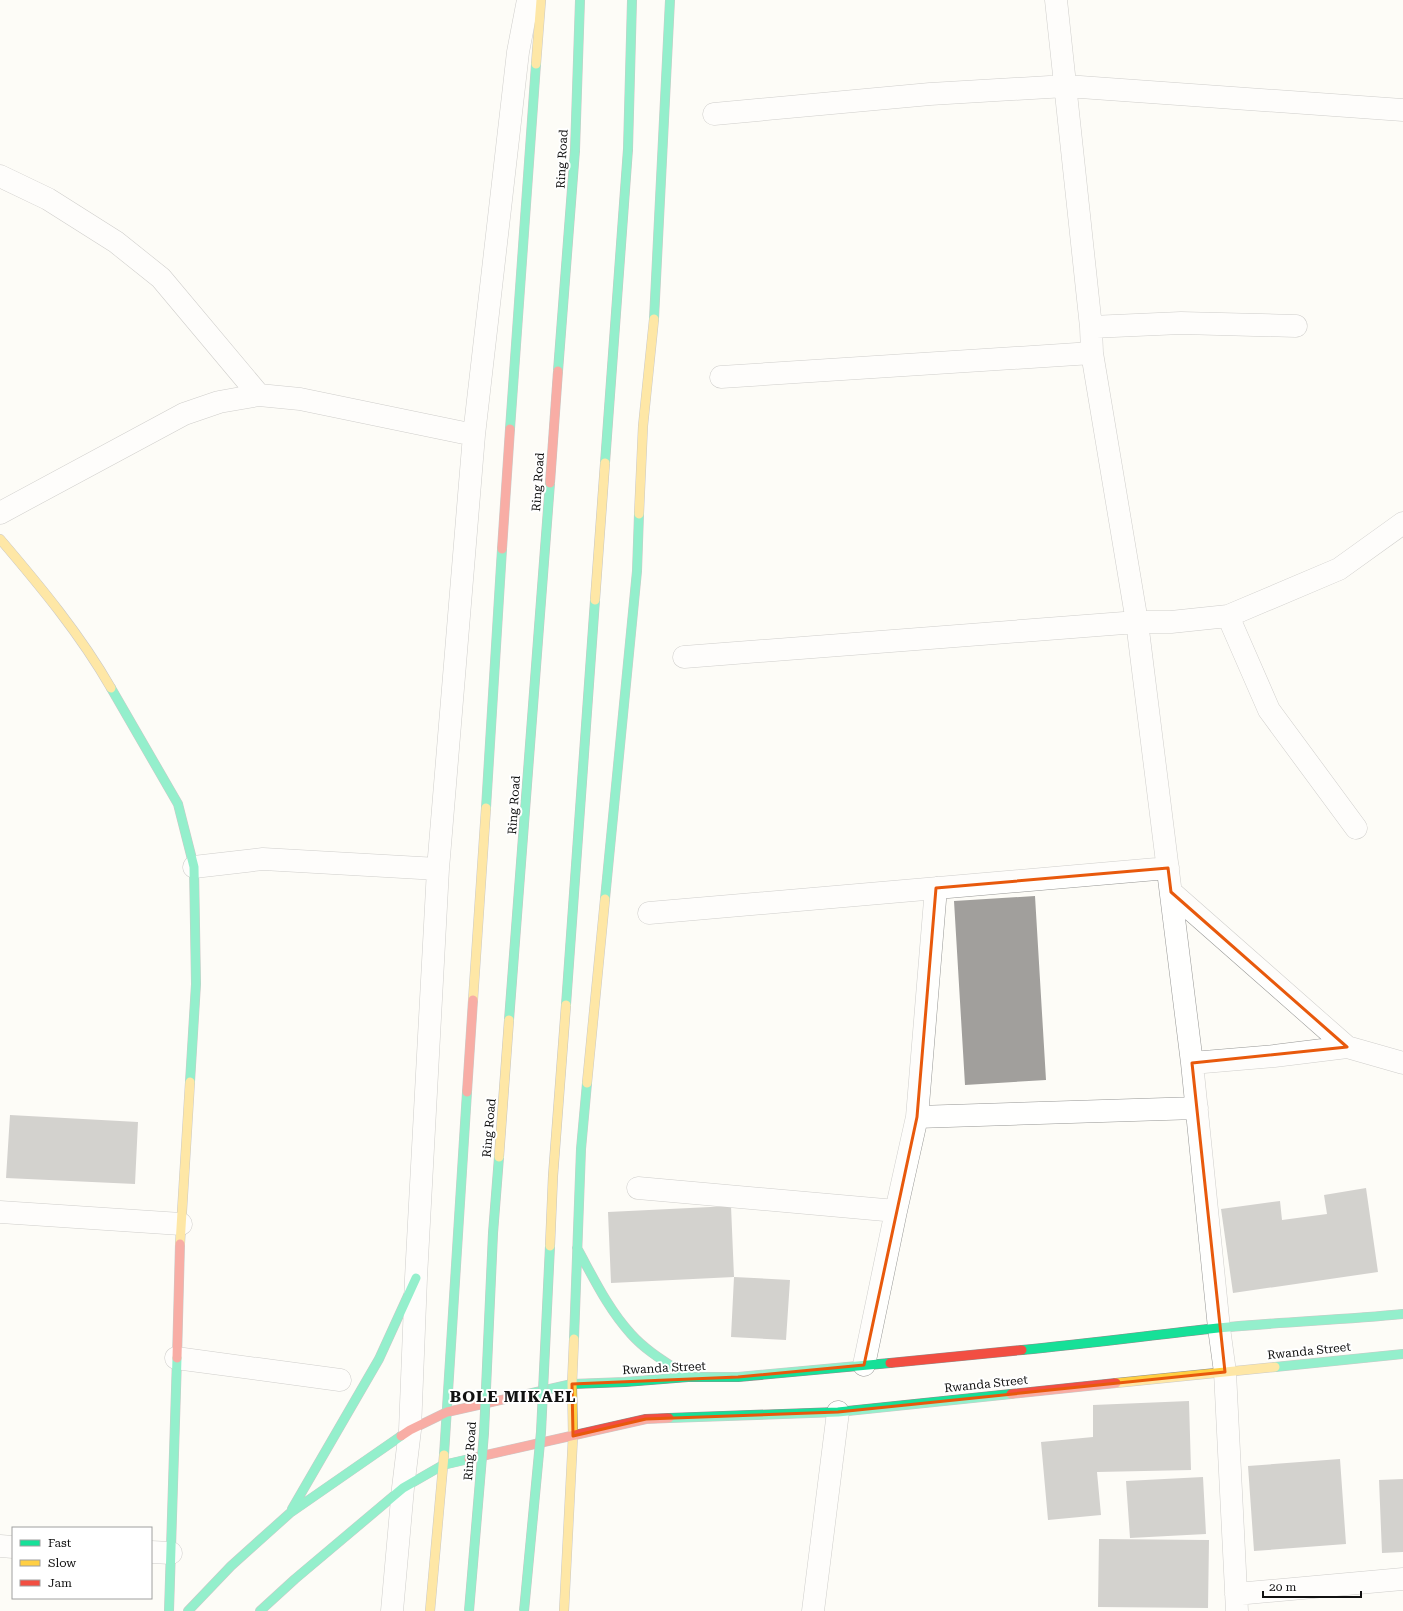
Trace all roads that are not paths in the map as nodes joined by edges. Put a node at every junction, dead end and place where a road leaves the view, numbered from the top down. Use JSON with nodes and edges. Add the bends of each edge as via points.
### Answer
{"nodes":[{"id":1,"x":528,"y":0,"type":"edge"},
{"id":2,"x":541,"y":0,"type":"edge"},
{"id":3,"x":580,"y":0,"type":"edge"},
{"id":4,"x":632,"y":0,"type":"edge"},
{"id":5,"x":670,"y":0,"type":"edge"},
{"id":6,"x":1056,"y":0,"type":"edge"},
{"id":7,"x":1066,"y":86,"type":"junction"},
{"id":8,"x":1403,"y":110,"type":"edge"},
{"id":9,"x":714,"y":114,"type":"dead end"},
{"id":10,"x":0,"y":176,"type":"edge"},
{"id":11,"x":1296,"y":326,"type":"dead end"},
{"id":12,"x":1091,"y":327,"type":"junction"},
{"id":13,"x":1092,"y":354,"type":"junction"},
{"id":14,"x":721,"y":377,"type":"dead end"},
{"id":15,"x":259,"y":395,"type":"junction"},
{"id":16,"x":474,"y":435,"type":"junction"},
{"id":17,"x":0,"y":513,"type":"edge"},
{"id":18,"x":1403,"y":523,"type":"edge"},
{"id":19,"x":0,"y":539,"type":"edge"},
{"id":20,"x":1228,"y":616,"type":"junction"},
{"id":21,"x":1137,"y":622,"type":"junction"},
{"id":22,"x":684,"y":657,"type":"dead end"},
{"id":23,"x":1356,"y":828,"type":"dead end"},
{"id":24,"x":194,"y":866,"type":"junction"},
{"id":25,"x":1168,"y":868,"type":"junction"},
{"id":26,"x":438,"y":869,"type":"junction"},
{"id":27,"x":936,"y":888,"type":"junction"},
{"id":28,"x":1171,"y":892,"type":"junction"},
{"id":29,"x":649,"y":913,"type":"dead end"},
{"id":30,"x":1347,"y":1048,"type":"junction"},
{"id":31,"x":1192,"y":1063,"type":"junction"},
{"id":32,"x":1403,"y":1063,"type":"edge"},
{"id":33,"x":1196,"y":1108,"type":"junction"},
{"id":34,"x":917,"y":1117,"type":"junction"},
{"id":35,"x":638,"y":1188,"type":"dead end"},
{"id":36,"x":896,"y":1211,"type":"junction"},
{"id":37,"x":0,"y":1212,"type":"edge"},
{"id":38,"x":181,"y":1224,"type":"junction"},
{"id":39,"x":577,"y":1248,"type":"junction"},
{"id":40,"x":416,"y":1278,"type":"junction"},
{"id":41,"x":1403,"y":1314,"type":"edge"},
{"id":42,"x":1219,"y":1328,"type":"junction"},
{"id":43,"x":1403,"y":1354,"type":"edge"},
{"id":44,"x":176,"y":1358,"type":"junction"},
{"id":45,"x":864,"y":1365,"type":"junction"},
{"id":46,"x":1226,"y":1372,"type":"junction"},
{"id":47,"x":688,"y":1377,"type":"junction"},
{"id":48,"x":340,"y":1380,"type":"dead end"},
{"id":49,"x":572,"y":1384,"type":"junction"},
{"id":50,"x":447,"y":1412,"type":"junction"},
{"id":51,"x":838,"y":1412,"type":"junction"},
{"id":52,"x":410,"y":1430,"type":"junction"},
{"id":53,"x":573,"y":1436,"type":"junction"},
{"id":54,"x":443,"y":1465,"type":"junction"},
{"id":55,"x":403,"y":1488,"type":"junction"},
{"id":56,"x":290,"y":1513,"type":"junction"},
{"id":57,"x":0,"y":1546,"type":"edge"},
{"id":58,"x":12,"y":1547,"type":"edge"},
{"id":59,"x":161,"y":1553,"type":"edge"},
{"id":60,"x":1403,"y":1579,"type":"edge"},
{"id":61,"x":1237,"y":1602,"type":"edge"},
{"id":62,"x":169,"y":1611,"type":"edge"},
{"id":63,"x":188,"y":1611,"type":"edge"},
{"id":64,"x":260,"y":1611,"type":"edge"},
{"id":65,"x":392,"y":1611,"type":"edge"},
{"id":66,"x":430,"y":1611,"type":"edge"},
{"id":67,"x":469,"y":1611,"type":"edge"},
{"id":68,"x":524,"y":1611,"type":"edge"},
{"id":69,"x":564,"y":1611,"type":"edge"},
{"id":70,"x":813,"y":1611,"type":"edge"}],
"edges":[{"from":1,"to":16,"type":"street","via":[[518,52]]},
{"from":2,"to":50,"type":"main road","via":[[515,355]]},
{"from":3,"to":67,"type":"main road","name":"Ring Road","bridge":true,"via":[[575,150],[493,1233],[484,1433]]},
{"from":4,"to":68,"type":"main road","bridge":true,"via":[[628,149],[553,1176],[541,1432]]},
{"from":5,"to":39,"type":"main road","via":[[656,299],[644,426],[636,571],[581,1149]]},
{"from":6,"to":7,"type":"street"},
{"from":7,"to":8,"type":"street"},
{"from":7,"to":9,"type":"street","via":[[930,94]]},
{"from":7,"to":12,"type":"street"},
{"from":10,"to":15,"type":"street","via":[[48,199],[116,242],[161,278]]},
{"from":11,"to":12,"type":"street","via":[[1181,323]]},
{"from":12,"to":13,"type":"street"},
{"from":13,"to":14,"type":"street"},
{"from":13,"to":21,"type":"street"},
{"from":15,"to":16,"type":"street","via":[[300,399]]},
{"from":15,"to":17,"type":"street","via":[[219,402],[184,414]]},
{"from":16,"to":26,"type":"street"},
{"from":18,"to":20,"type":"street","via":[[1339,569]]},
{"from":19,"to":24,"type":"main road","via":[[98,664],[178,804]]},
{"from":20,"to":21,"type":"street","via":[[1171,622]]},
{"from":20,"to":23,"type":"street","via":[[1269,710]]},
{"from":21,"to":22,"type":"street"},
{"from":21,"to":25,"type":"street"},
{"from":24,"to":26,"type":"street","via":[[263,859]]},
{"from":24,"to":38,"type":"main road","via":[[196,984]]},
{"from":25,"to":27,"type":"street"},
{"from":25,"to":28,"type":"street"},
{"from":26,"to":40,"type":"street"},
{"from":27,"to":29,"type":"street"},
{"from":27,"to":34,"type":"street"},
{"from":28,"to":30,"type":"street"},
{"from":28,"to":31,"type":"street"},
{"from":30,"to":31,"type":"street"},
{"from":30,"to":32,"type":"street"},
{"from":31,"to":33,"type":"street"},
{"from":33,"to":34,"type":"street"},
{"from":33,"to":42,"type":"street"},
{"from":34,"to":36,"type":"street"},
{"from":35,"to":36,"type":"street"},
{"from":36,"to":45,"type":"street"},
{"from":37,"to":38,"type":"street"},
{"from":38,"to":44,"type":"main road"},
{"from":39,"to":47,"type":"main road","via":[[606,1302],[632,1335]]},
{"from":39,"to":49,"type":"main road"},
{"from":40,"to":52,"type":"street"},
{"from":40,"to":56,"type":"main road","via":[[379,1359]]},
{"from":41,"to":42,"type":"main road","name":"Rwanda Street"},
{"from":42,"to":45,"type":"main road","name":"Rwanda Street","via":[[1081,1345]]},
{"from":42,"to":46,"type":"street"},
{"from":43,"to":46,"type":"main road","name":"Rwanda Street"},
{"from":44,"to":48,"type":"street"},
{"from":44,"to":59,"type":"main road"},
{"from":45,"to":47,"type":"main road","name":"Rwanda Street","via":[[738,1377]]},
{"from":46,"to":51,"type":"main road","name":"Rwanda Street"},
{"from":46,"to":61,"type":"street"},
{"from":47,"to":49,"type":"main road","name":"Rwanda Street"},
{"from":49,"to":50,"type":"main road","name":"Rwanda Street"},
{"from":49,"to":53,"type":"main road"},
{"from":50,"to":52,"type":"main road","name":"Rwanda Street"},
{"from":50,"to":54,"type":"main road"},
{"from":51,"to":53,"type":"main road","name":"Rwanda Street","via":[[646,1419]]},
{"from":51,"to":70,"type":"street"},
{"from":52,"to":55,"type":"street"},
{"from":52,"to":56,"type":"main road","name":"Rwanda Street"},
{"from":53,"to":54,"type":"main road","name":"Rwanda Street"},
{"from":53,"to":69,"type":"main road"},
{"from":54,"to":55,"type":"main road","name":"Rwanda Street"},
{"from":54,"to":66,"type":"main road"},
{"from":55,"to":64,"type":"main road","name":"Rwanda Street"},
{"from":55,"to":65,"type":"street"},
{"from":56,"to":63,"type":"main road","via":[[231,1566]]},
{"from":57,"to":58,"type":"street"},
{"from":59,"to":62,"type":"main road"},
{"from":60,"to":61,"type":"street"}]}
